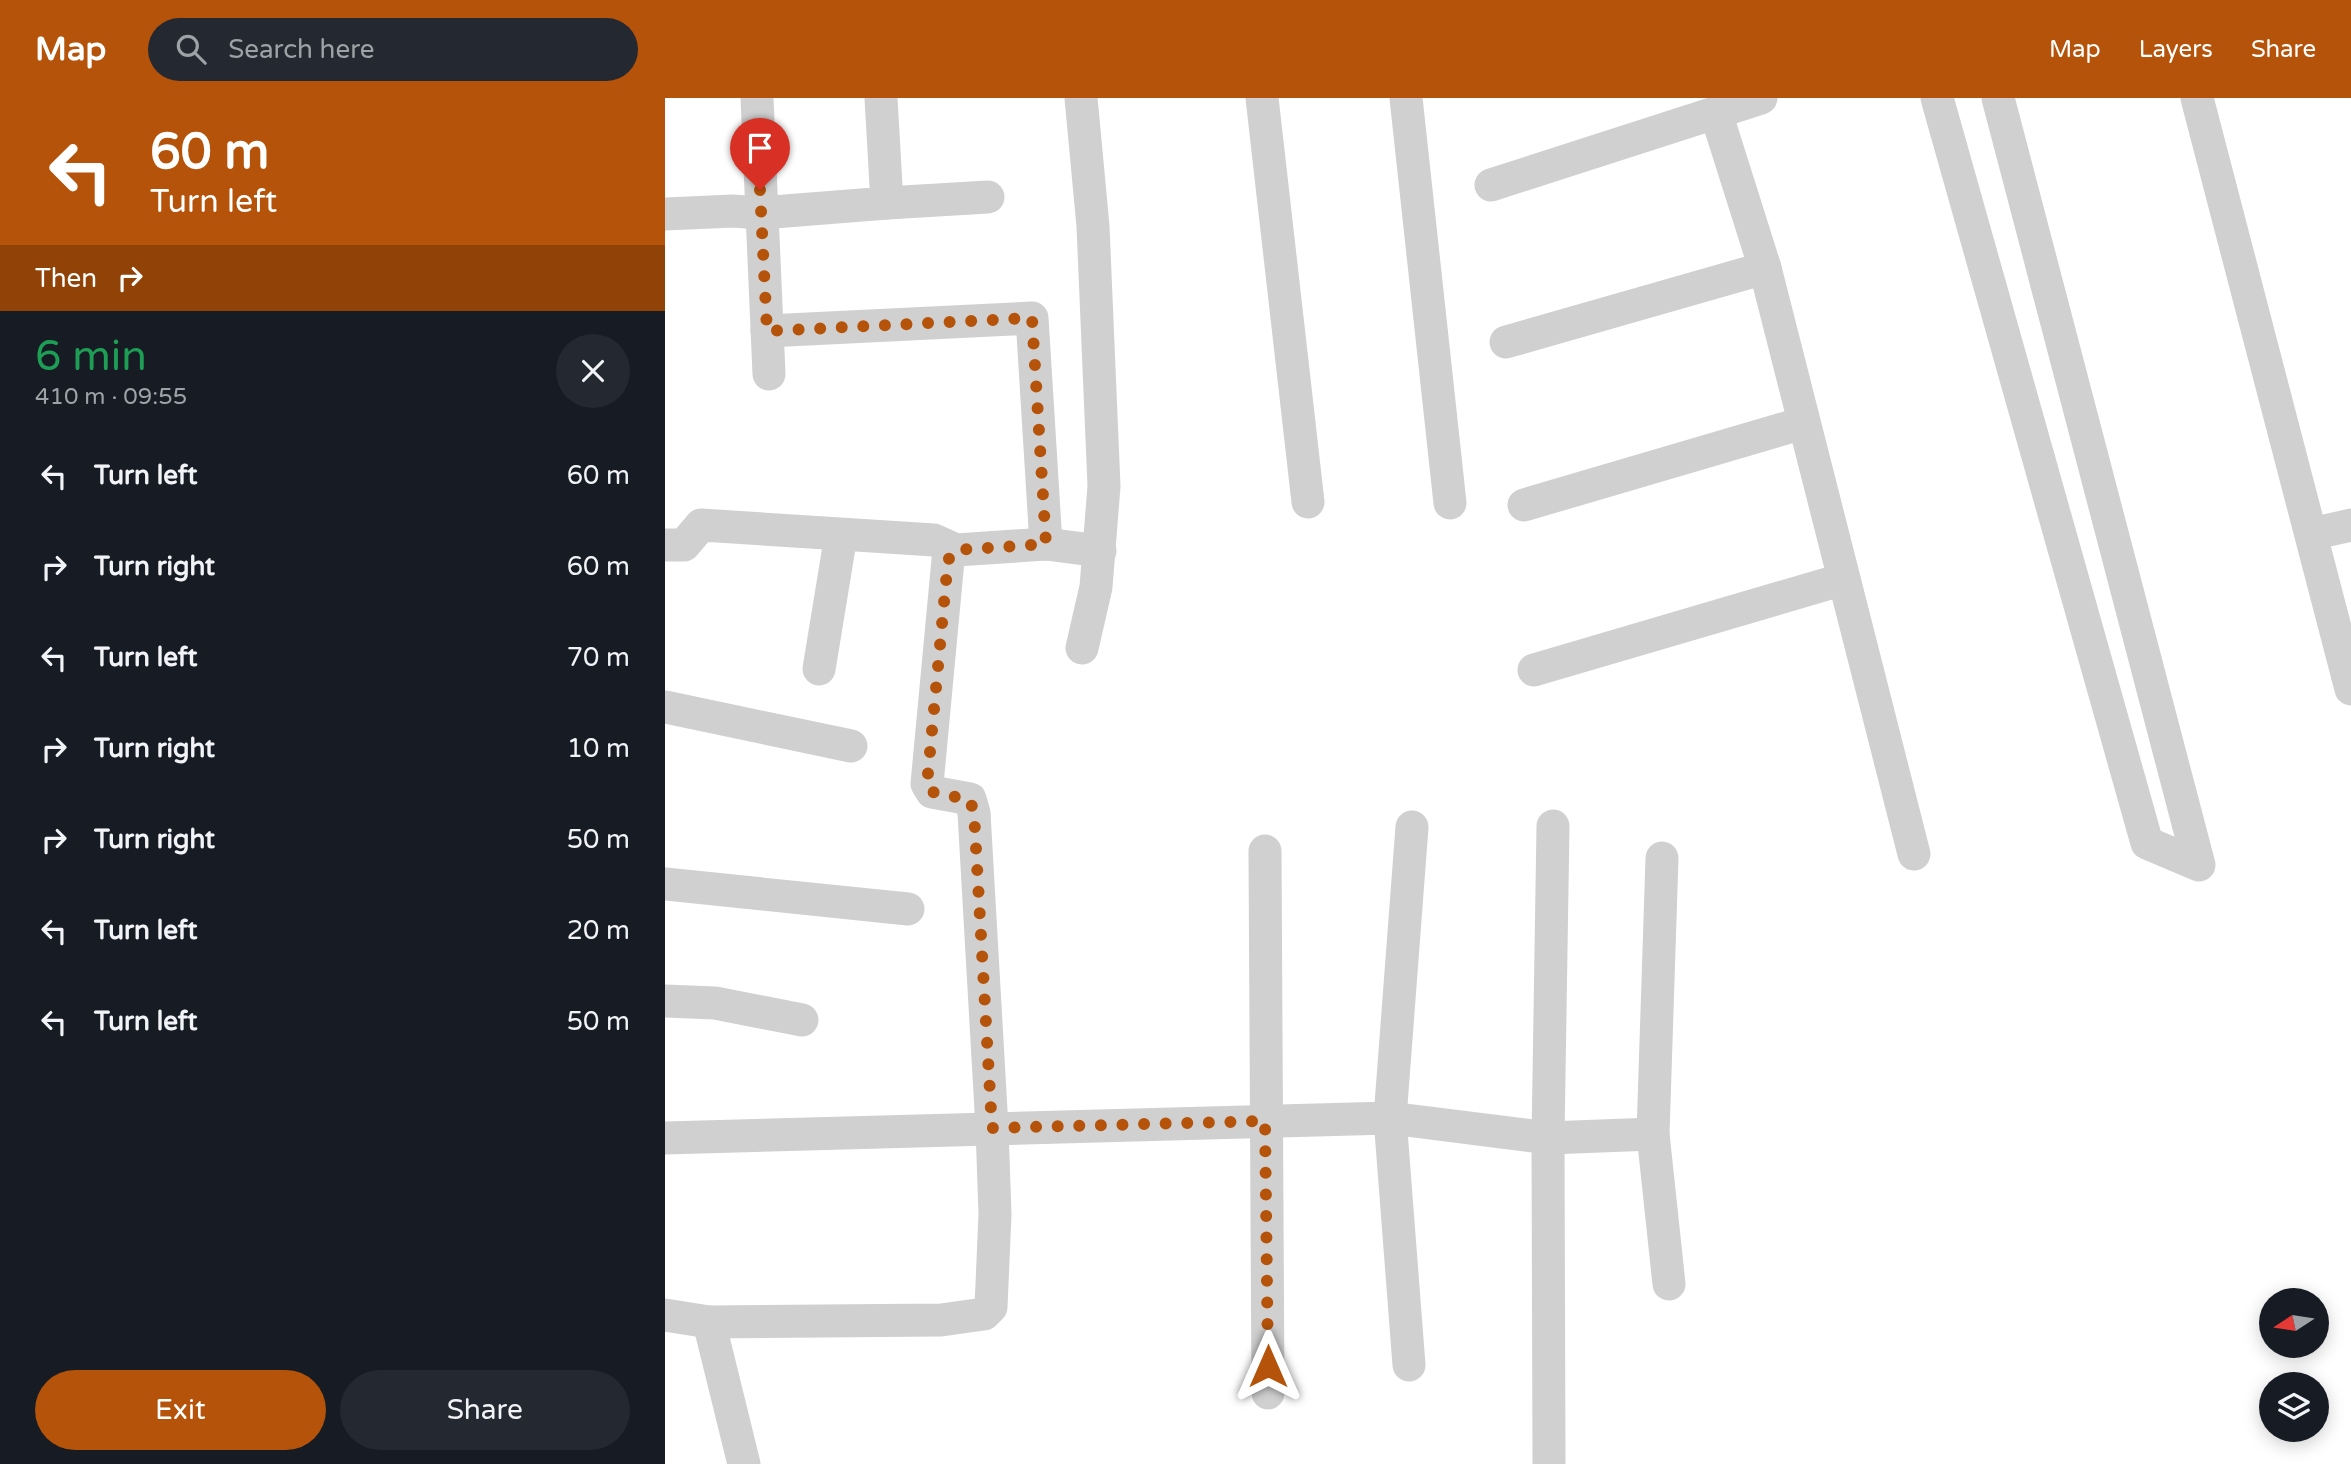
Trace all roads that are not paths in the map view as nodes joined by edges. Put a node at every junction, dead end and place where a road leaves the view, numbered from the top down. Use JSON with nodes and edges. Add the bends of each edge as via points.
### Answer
{"nodes":[{"id":1,"x":757,"y":98,"type":"edge"},
{"id":2,"x":881,"y":98,"type":"edge"},
{"id":3,"x":1081,"y":98,"type":"edge"},
{"id":4,"x":1262,"y":98,"type":"edge"},
{"id":5,"x":1405,"y":98,"type":"edge"},
{"id":6,"x":1761,"y":98,"type":"edge"},
{"id":7,"x":1937,"y":98,"type":"edge"},
{"id":8,"x":1998,"y":98,"type":"edge"},
{"id":9,"x":2197,"y":98,"type":"edge"},
{"id":10,"x":1716,"y":113,"type":"junction"},
{"id":11,"x":1491,"y":185,"type":"dead end"},
{"id":12,"x":988,"y":197,"type":"dead end"},
{"id":13,"x":887,"y":203,"type":"junction"},
{"id":14,"x":761,"y":213,"type":"junction"},
{"id":15,"x":665,"y":215,"type":"edge"},
{"id":16,"x":1765,"y":268,"type":"junction"},
{"id":17,"x":767,"y":331,"type":"junction"},
{"id":18,"x":1506,"y":342,"type":"dead end"},
{"id":19,"x":769,"y":374,"type":"dead end"},
{"id":20,"x":1803,"y":423,"type":"junction"},
{"id":21,"x":1308,"y":502,"type":"dead end"},
{"id":22,"x":1450,"y":503,"type":"dead end"},
{"id":23,"x":1524,"y":505,"type":"dead end"},
{"id":24,"x":2351,"y":525,"type":"edge"},
{"id":25,"x":2311,"y":534,"type":"junction"},
{"id":26,"x":841,"y":535,"type":"junction"},
{"id":27,"x":1046,"y":544,"type":"junction"},
{"id":28,"x":665,"y":545,"type":"edge"},
{"id":29,"x":956,"y":550,"type":"junction"},
{"id":30,"x":1100,"y":551,"type":"junction"},
{"id":31,"x":1844,"y":579,"type":"junction"},
{"id":32,"x":1082,"y":648,"type":"dead end"},
{"id":33,"x":819,"y":669,"type":"dead end"},
{"id":34,"x":1534,"y":670,"type":"dead end"},
{"id":35,"x":2351,"y":689,"type":"edge"},
{"id":36,"x":665,"y":707,"type":"edge"},
{"id":37,"x":852,"y":746,"type":"dead end"},
{"id":38,"x":1553,"y":826,"type":"dead end"},
{"id":39,"x":1412,"y":827,"type":"dead end"},
{"id":40,"x":1265,"y":851,"type":"dead end"},
{"id":41,"x":1914,"y":854,"type":"dead end"},
{"id":42,"x":1662,"y":858,"type":"dead end"},
{"id":43,"x":665,"y":884,"type":"edge"},
{"id":44,"x":908,"y":909,"type":"dead end"},
{"id":45,"x":665,"y":1001,"type":"edge"},
{"id":46,"x":802,"y":1020,"type":"dead end"},
{"id":47,"x":1390,"y":1118,"type":"junction"},
{"id":48,"x":1265,"y":1121,"type":"junction"},
{"id":49,"x":992,"y":1128,"type":"junction"},
{"id":50,"x":1653,"y":1134,"type":"junction"},
{"id":51,"x":665,"y":1138,"type":"edge"},
{"id":52,"x":1548,"y":1138,"type":"junction"},
{"id":53,"x":1669,"y":1284,"type":"dead end"},
{"id":54,"x":665,"y":1315,"type":"edge"},
{"id":55,"x":709,"y":1322,"type":"junction"},
{"id":56,"x":1409,"y":1365,"type":"dead end"},
{"id":57,"x":1268,"y":1393,"type":"dead end"},
{"id":58,"x":744,"y":1464,"type":"edge"},
{"id":59,"x":1549,"y":1464,"type":"edge"}],
"edges":[{"from":1,"to":14,"type":"street"},
{"from":2,"to":13,"type":"street"},
{"from":3,"to":30,"type":"street","via":[[1100,377],[1104,486]]},
{"from":4,"to":21,"type":"street"},
{"from":5,"to":22,"type":"street"},
{"from":6,"to":10,"type":"street"},
{"from":7,"to":8,"type":"street","via":[[2147,843],[2199,865]]},
{"from":9,"to":25,"type":"street"},
{"from":10,"to":11,"type":"street"},
{"from":10,"to":16,"type":"street"},
{"from":12,"to":13,"type":"street"},
{"from":13,"to":14,"type":"street"},
{"from":14,"to":15,"type":"street"},
{"from":14,"to":17,"type":"street"},
{"from":16,"to":18,"type":"street"},
{"from":16,"to":20,"type":"street"},
{"from":17,"to":19,"type":"street"},
{"from":17,"to":27,"type":"street","via":[[1032,318]]},
{"from":20,"to":23,"type":"street"},
{"from":20,"to":31,"type":"street"},
{"from":24,"to":25,"type":"street"},
{"from":25,"to":35,"type":"street"},
{"from":26,"to":28,"type":"street","via":[[701,525],[684,545]]},
{"from":26,"to":29,"type":"street","via":[[934,540]]},
{"from":26,"to":33,"type":"street"},
{"from":27,"to":29,"type":"street"},
{"from":27,"to":30,"type":"street"},
{"from":29,"to":49,"type":"street","via":[[948,560],[927,784],[932,792],[970,800],[974,813]]},
{"from":30,"to":32,"type":"street"},
{"from":31,"to":34,"type":"street"},
{"from":31,"to":41,"type":"street"},
{"from":36,"to":37,"type":"street"},
{"from":38,"to":52,"type":"street"},
{"from":39,"to":47,"type":"street"},
{"from":40,"to":48,"type":"street"},
{"from":42,"to":50,"type":"street"},
{"from":43,"to":44,"type":"street"},
{"from":45,"to":46,"type":"street","via":[[715,1003]]},
{"from":47,"to":48,"type":"street"},
{"from":47,"to":52,"type":"street"},
{"from":47,"to":56,"type":"street"},
{"from":48,"to":49,"type":"street"},
{"from":48,"to":57,"type":"street"},
{"from":49,"to":51,"type":"street"},
{"from":49,"to":55,"type":"street","via":[[993,1280],[991,1307],[984,1314],[941,1320]]},
{"from":50,"to":52,"type":"street"},
{"from":50,"to":53,"type":"street"},
{"from":52,"to":59,"type":"street"},
{"from":54,"to":55,"type":"street"},
{"from":55,"to":58,"type":"street"}]}
